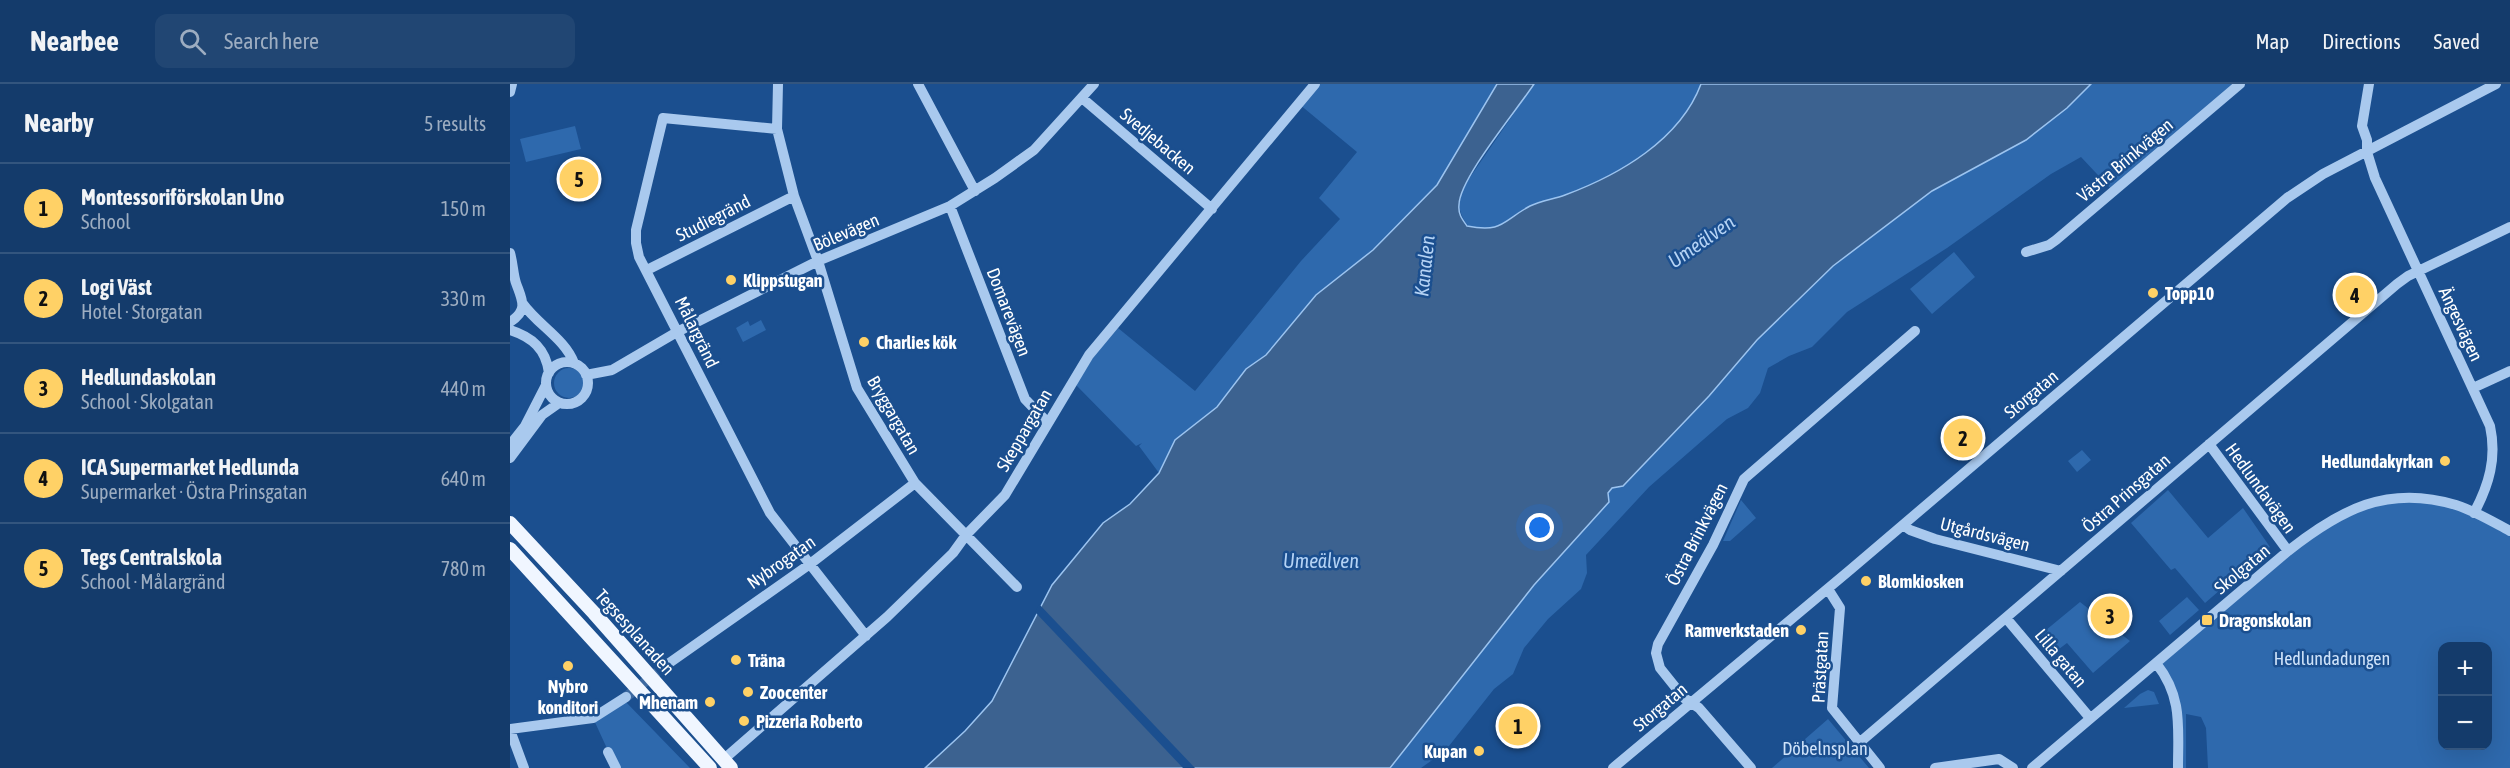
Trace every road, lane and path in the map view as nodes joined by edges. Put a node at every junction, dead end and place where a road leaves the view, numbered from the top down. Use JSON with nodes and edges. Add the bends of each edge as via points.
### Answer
{"nodes":[{"id":1,"x":512,"y":84,"type":"edge"},
{"id":2,"x":778,"y":84,"type":"edge"},
{"id":3,"x":1094,"y":84,"type":"edge"},
{"id":4,"x":1315,"y":84,"type":"edge"},
{"id":5,"x":2240,"y":84,"type":"edge"},
{"id":6,"x":2369,"y":84,"type":"edge"},
{"id":7,"x":2496,"y":84,"type":"edge"},
{"id":8,"x":921,"y":85,"type":"edge"},
{"id":9,"x":510,"y":92,"type":"edge"},
{"id":10,"x":1082,"y":98,"type":"junction"},
{"id":11,"x":777,"y":129,"type":"junction"},
{"id":12,"x":2367,"y":152,"type":"junction"},
{"id":13,"x":975,"y":191,"type":"junction"},
{"id":14,"x":794,"y":196,"type":"junction"},
{"id":15,"x":950,"y":206,"type":"junction"},
{"id":16,"x":1212,"y":208,"type":"junction"},
{"id":17,"x":2510,"y":227,"type":"edge"},
{"id":18,"x":2026,"y":252,"type":"dead end"},
{"id":19,"x":510,"y":254,"type":"edge"},
{"id":20,"x":818,"y":261,"type":"junction"},
{"id":21,"x":647,"y":270,"type":"junction"},
{"id":22,"x":2417,"y":271,"type":"junction"},
{"id":23,"x":513,"y":282,"type":"edge"},
{"id":24,"x":523,"y":304,"type":"junction"},
{"id":25,"x":510,"y":322,"type":"edge"},
{"id":26,"x":510,"y":330,"type":"edge"},
{"id":27,"x":1915,"y":331,"type":"dead end"},
{"id":28,"x":677,"y":332,"type":"junction"},
{"id":29,"x":573,"y":363,"type":"junction"},
{"id":30,"x":2510,"y":371,"type":"edge"},
{"id":31,"x":549,"y":373,"type":"junction"},
{"id":32,"x":586,"y":375,"type":"junction"},
{"id":33,"x":546,"y":385,"type":"junction"},
{"id":34,"x":2473,"y":388,"type":"junction"},
{"id":35,"x":559,"y":403,"type":"junction"},
{"id":36,"x":1048,"y":423,"type":"junction"},
{"id":37,"x":2209,"y":444,"type":"junction"},
{"id":38,"x":510,"y":446,"type":"edge"},
{"id":39,"x":510,"y":458,"type":"edge"},
{"id":40,"x":915,"y":483,"type":"junction"},
{"id":41,"x":2474,"y":513,"type":"junction"},
{"id":42,"x":510,"y":523,"type":"edge"},
{"id":43,"x":1903,"y":525,"type":"junction"},
{"id":44,"x":2510,"y":531,"type":"edge"},
{"id":45,"x":966,"y":535,"type":"junction"},
{"id":46,"x":510,"y":549,"type":"edge"},
{"id":47,"x":2288,"y":551,"type":"junction"},
{"id":48,"x":810,"y":564,"type":"junction"},
{"id":49,"x":2061,"y":571,"type":"junction"},
{"id":50,"x":1017,"y":587,"type":"dead end"},
{"id":51,"x":1828,"y":589,"type":"junction"},
{"id":52,"x":2006,"y":618,"type":"junction"},
{"id":53,"x":866,"y":636,"type":"junction"},
{"id":54,"x":2156,"y":663,"type":"junction"},
{"id":55,"x":665,"y":666,"type":"tunnel mouth"},
{"id":56,"x":626,"y":697,"type":"tunnel mouth"},
{"id":57,"x":1692,"y":702,"type":"junction"},
{"id":58,"x":2090,"y":718,"type":"junction"},
{"id":59,"x":510,"y":730,"type":"edge"},
{"id":60,"x":1859,"y":743,"type":"junction"},
{"id":61,"x":608,"y":752,"type":"dead end"},
{"id":62,"x":728,"y":763,"type":"edge"},
{"id":63,"x":524,"y":768,"type":"edge"},
{"id":64,"x":616,"y":768,"type":"edge"},
{"id":65,"x":710,"y":768,"type":"edge"},
{"id":66,"x":1613,"y":768,"type":"edge"},
{"id":67,"x":1751,"y":768,"type":"edge"},
{"id":68,"x":1880,"y":768,"type":"edge"},
{"id":69,"x":1935,"y":768,"type":"edge"},
{"id":70,"x":2013,"y":768,"type":"edge"},
{"id":71,"x":2032,"y":768,"type":"edge"},
{"id":72,"x":2178,"y":768,"type":"edge"}],
"edges":[{"from":1,"to":9,"type":"street"},
{"from":2,"to":11,"type":"street","name":"Bryggargatan"},
{"from":3,"to":10,"type":"street","name":"Bölevägen"},
{"from":4,"to":16,"type":"street","name":"Skeppargatan"},
{"from":5,"to":18,"type":"street","name":"Västra Brinkvägen","via":[[2056,240]]},
{"from":6,"to":12,"type":"street","name":"Ängesvägen","via":[[2362,126]]},
{"from":7,"to":12,"type":"street","name":"Storgatan"},
{"from":8,"to":13,"type":"street"},
{"from":10,"to":13,"type":"street","name":"Bölevägen","via":[[1034,150]]},
{"from":10,"to":16,"type":"street","name":"Svedjebacken"},
{"from":11,"to":14,"type":"street","name":"Bryggargatan"},
{"from":11,"to":21,"type":"street","name":"Målargränd","via":[[663,118],[636,230],[639,257]]},
{"from":12,"to":22,"type":"street","name":"Ängesvägen"},
{"from":12,"to":43,"type":"street","name":"Storgatan","via":[[2287,198]]},
{"from":13,"to":15,"type":"street","name":"Bölevägen"},
{"from":14,"to":20,"type":"street","name":"Bryggargatan"},
{"from":14,"to":21,"type":"street","name":"Studiegränd"},
{"from":15,"to":20,"type":"street","name":"Bölevägen"},
{"from":15,"to":36,"type":"street","name":"Domarevägen","via":[[1025,399]]},
{"from":16,"to":36,"type":"street","name":"Skeppargatan","via":[[1089,355]]},
{"from":17,"to":22,"type":"street","name":"Östra Prinsgatan"},
{"from":19,"to":23,"type":"street"},
{"from":20,"to":28,"type":"street","name":"Bölevägen"},
{"from":20,"to":40,"type":"street","name":"Bryggargatan","via":[[857,388]]},
{"from":21,"to":28,"type":"street","name":"Målargränd"},
{"from":22,"to":34,"type":"street","name":"Ängesvägen"},
{"from":22,"to":37,"type":"street","name":"Östra Prinsgatan"},
{"from":23,"to":24,"type":"street","via":[[521,292]]},
{"from":24,"to":25,"type":"street"},
{"from":24,"to":29,"type":"street","via":[[563,345]]},
{"from":26,"to":31,"type":"street","via":[[540,347]]},
{"from":27,"to":57,"type":"street","name":"Östra Brinkvägen","via":[[1744,479],[1713,545],[1658,644],[1660,668],[1684,698]]},
{"from":28,"to":32,"type":"street","name":"Bölevägen","via":[[612,370]]},
{"from":28,"to":48,"type":"street","name":"Målargränd","via":[[765,504]]},
{"from":29,"to":31,"type":"street","via":[[562,363]]},
{"from":29,"to":32,"type":"street"},
{"from":30,"to":34,"type":"street"},
{"from":31,"to":33,"type":"street"},
{"from":32,"to":35,"type":"street","via":[[588,387],[582,398],[571,404]]},
{"from":33,"to":35,"type":"street"},
{"from":33,"to":38,"type":"street"},
{"from":34,"to":41,"type":"street","name":"Ängesvägen","via":[[2490,426],[2494,452],[2489,479]]},
{"from":35,"to":39,"type":"street","via":[[542,415]]},
{"from":36,"to":45,"type":"street","name":"Skeppargatan","via":[[1005,495]]},
{"from":37,"to":47,"type":"street","name":"Hedlundavägen"},
{"from":37,"to":49,"type":"street","name":"Östra Prinsgatan"},
{"from":40,"to":45,"type":"street","name":"Bryggargatan"},
{"from":40,"to":48,"type":"street","name":"Nybrogatan"},
{"from":41,"to":44,"type":"street","name":"Skolgatan"},
{"from":41,"to":47,"type":"street","name":"Skolgatan","via":[[2432,499],[2378,501],[2342,512]]},
{"from":42,"to":62,"type":"main road","name":"Tegsesplanaden"},
{"from":43,"to":49,"type":"street","name":"Utgårdsvägen","via":[[1935,539]]},
{"from":43,"to":51,"type":"street","name":"Storgatan"},
{"from":45,"to":50,"type":"street","name":"Bryggargatan"},
{"from":45,"to":53,"type":"street","name":"Skeppargatan","via":[[953,553]]},
{"from":46,"to":65,"type":"main road","name":"Tegsesplanaden"},
{"from":47,"to":54,"type":"street","name":"Skolgatan"},
{"from":48,"to":53,"type":"street","name":"Målargränd"},
{"from":48,"to":55,"type":"street","name":"Nybrogatan"},
{"from":49,"to":52,"type":"street","name":"Östra Prinsgatan"},
{"from":51,"to":57,"type":"street","name":"Storgatan"},
{"from":51,"to":60,"type":"street","name":"Prästgatan","via":[[1840,608],[1832,708]]},
{"from":52,"to":58,"type":"street","name":"Lilla gatan"},
{"from":52,"to":60,"type":"street","name":"Östra Prinsgatan"},
{"from":53,"to":62,"type":"street","name":"Skeppargatan"},
{"from":54,"to":58,"type":"street","name":"Skolgatan"},
{"from":54,"to":72,"type":"street","via":[[2172,686],[2178,713]]},
{"from":56,"to":59,"type":"street","via":[[593,718]]},
{"from":57,"to":66,"type":"street","name":"Storgatan"},
{"from":57,"to":67,"type":"street","name":"Östra Brinkvägen"},
{"from":58,"to":71,"type":"street","name":"Skolgatan"},
{"from":59,"to":63,"type":"street"},
{"from":60,"to":68,"type":"street","name":"Prästgatan"},
{"from":61,"to":64,"type":"street"},
{"from":69,"to":70,"type":"street","via":[[1999,759]]}]}
